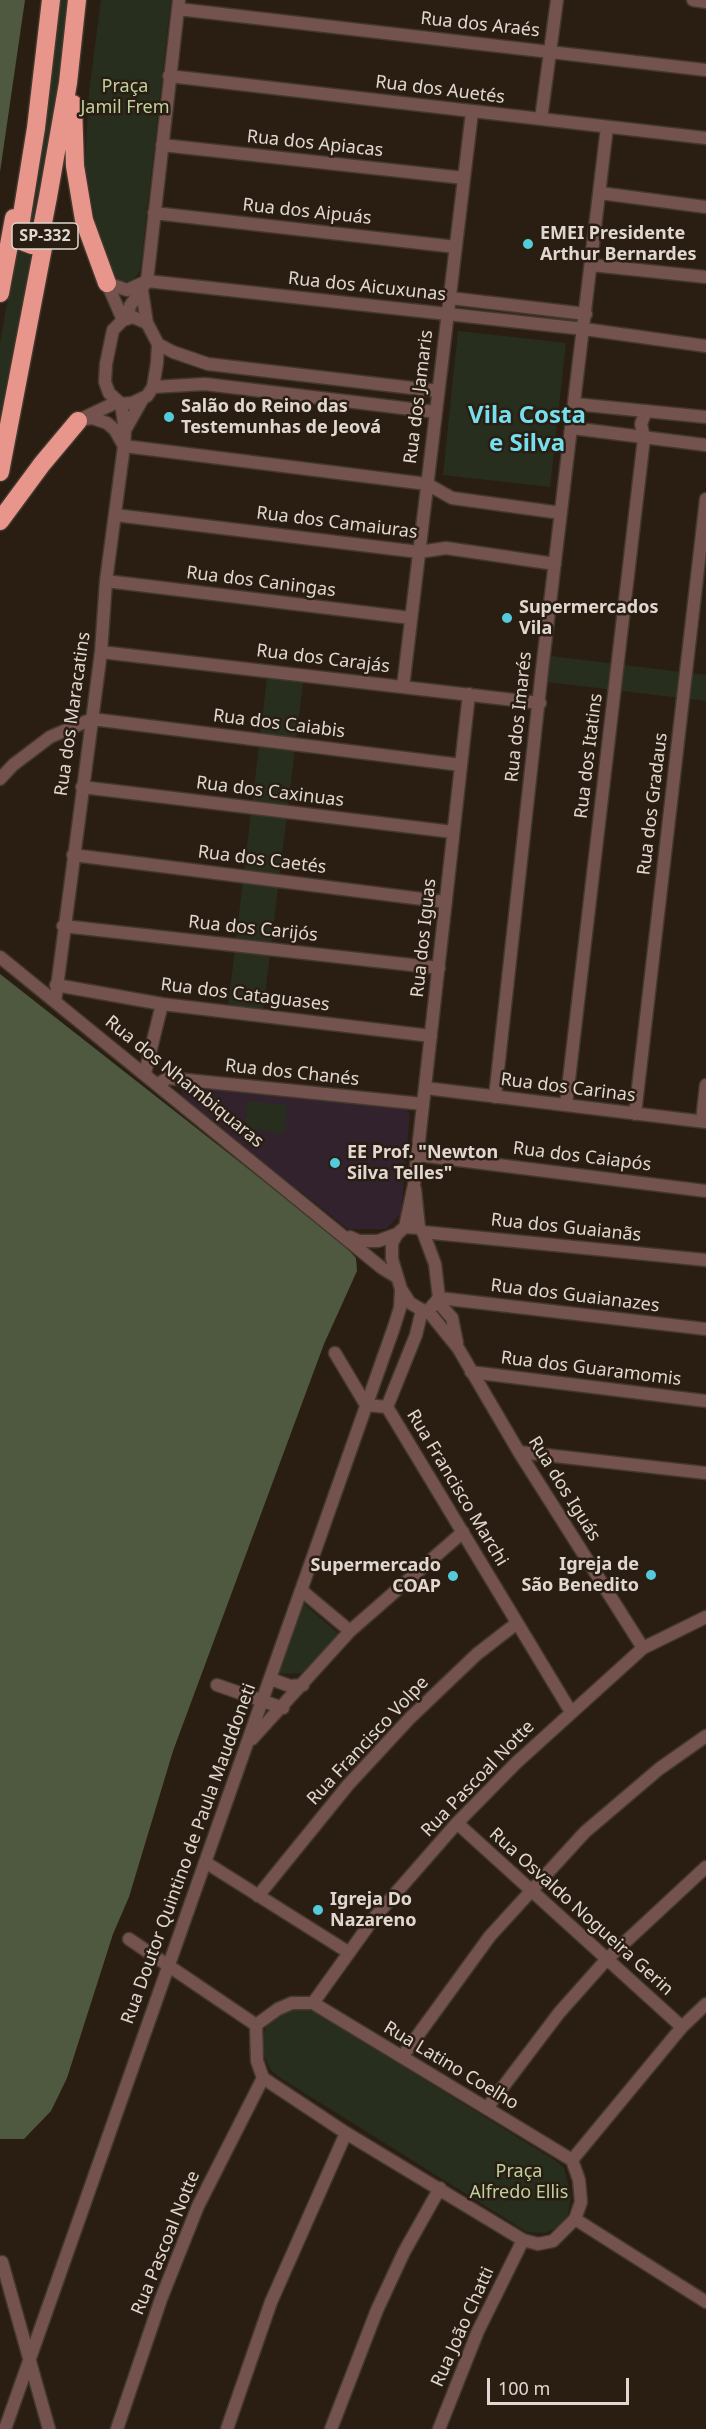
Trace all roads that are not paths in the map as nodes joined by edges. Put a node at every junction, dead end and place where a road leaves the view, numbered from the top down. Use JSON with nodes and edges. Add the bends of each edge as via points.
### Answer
{"nodes":[{"id":1,"x":47,"y":0,"type":"edge"},
{"id":2,"x":51,"y":0,"type":"edge"},
{"id":3,"x":77,"y":0,"type":"edge"},
{"id":4,"x":84,"y":0,"type":"edge"},
{"id":5,"x":557,"y":0,"type":"edge"},
{"id":6,"x":693,"y":0,"type":"edge"},
{"id":7,"x":706,"y":2,"type":"edge"},
{"id":8,"x":178,"y":4,"type":"edge"},
{"id":9,"x":550,"y":51,"type":"junction"},
{"id":10,"x":706,"y":70,"type":"edge"},
{"id":11,"x":169,"y":76,"type":"junction"},
{"id":12,"x":73,"y":94,"type":"junction"},
{"id":13,"x":472,"y":112,"type":"junction"},
{"id":14,"x":541,"y":120,"type":"junction"},
{"id":15,"x":608,"y":127,"type":"junction"},
{"id":16,"x":706,"y":138,"type":"edge"},
{"id":17,"x":162,"y":145,"type":"junction"},
{"id":18,"x":464,"y":178,"type":"junction"},
{"id":19,"x":600,"y":193,"type":"junction"},
{"id":20,"x":706,"y":207,"type":"edge"},
{"id":21,"x":154,"y":213,"type":"junction"},
{"id":22,"x":456,"y":247,"type":"junction"},
{"id":23,"x":591,"y":265,"type":"junction"},
{"id":24,"x":706,"y":277,"type":"edge"},
{"id":25,"x":107,"y":283,"type":"junction"},
{"id":26,"x":145,"y":286,"type":"junction"},
{"id":27,"x":0,"y":293,"type":"edge"},
{"id":28,"x":450,"y":298,"type":"junction"},
{"id":29,"x":448,"y":314,"type":"junction"},
{"id":30,"x":586,"y":314,"type":"junction"},
{"id":31,"x":125,"y":319,"type":"junction"},
{"id":32,"x":147,"y":323,"type":"junction"},
{"id":33,"x":584,"y":329,"type":"junction"},
{"id":34,"x":158,"y":344,"type":"junction"},
{"id":35,"x":706,"y":345,"type":"edge"},
{"id":36,"x":208,"y":364,"type":"junction"},
{"id":37,"x":205,"y":384,"type":"junction"},
{"id":38,"x":153,"y":387,"type":"junction"},
{"id":39,"x":438,"y":391,"type":"junction"},
{"id":40,"x":142,"y":400,"type":"junction"},
{"id":41,"x":119,"y":403,"type":"junction"},
{"id":42,"x":575,"y":404,"type":"junction"},
{"id":43,"x":646,"y":411,"type":"junction"},
{"id":44,"x":436,"y":412,"type":"junction"},
{"id":45,"x":706,"y":417,"type":"edge"},
{"id":46,"x":78,"y":421,"type":"junction"},
{"id":47,"x":573,"y":428,"type":"junction"},
{"id":48,"x":125,"y":430,"type":"junction"},
{"id":49,"x":644,"y":438,"type":"junction"},
{"id":50,"x":706,"y":445,"type":"edge"},
{"id":51,"x":124,"y":446,"type":"junction"},
{"id":52,"x":0,"y":471,"type":"edge"},
{"id":53,"x":427,"y":484,"type":"junction"},
{"id":54,"x":706,"y":499,"type":"edge"},
{"id":55,"x":561,"y":513,"type":"junction"},
{"id":56,"x":115,"y":515,"type":"junction"},
{"id":57,"x":0,"y":521,"type":"edge"},
{"id":58,"x":419,"y":552,"type":"junction"},
{"id":59,"x":555,"y":564,"type":"junction"},
{"id":60,"x":106,"y":581,"type":"junction"},
{"id":61,"x":411,"y":618,"type":"junction"},
{"id":62,"x":101,"y":652,"type":"junction"},
{"id":63,"x":403,"y":687,"type":"junction"},
{"id":64,"x":469,"y":694,"type":"junction"},
{"id":65,"x":540,"y":703,"type":"junction"},
{"id":66,"x":92,"y":719,"type":"junction"},
{"id":67,"x":461,"y":765,"type":"junction"},
{"id":68,"x":0,"y":779,"type":"edge"},
{"id":69,"x":82,"y":787,"type":"junction"},
{"id":70,"x":453,"y":832,"type":"junction"},
{"id":71,"x":73,"y":855,"type":"junction"},
{"id":72,"x":446,"y":902,"type":"junction"},
{"id":73,"x":63,"y":926,"type":"junction"},
{"id":74,"x":0,"y":957,"type":"edge"},
{"id":75,"x":439,"y":968,"type":"junction"},
{"id":76,"x":56,"y":985,"type":"junction"},
{"id":77,"x":55,"y":1002,"type":"junction"},
{"id":78,"x":162,"y":1004,"type":"junction"},
{"id":79,"x":431,"y":1036,"type":"junction"},
{"id":80,"x":146,"y":1073,"type":"junction"},
{"id":81,"x":158,"y":1083,"type":"junction"},
{"id":82,"x":706,"y":1085,"type":"edge"},
{"id":83,"x":425,"y":1088,"type":"junction"},
{"id":84,"x":495,"y":1097,"type":"junction"},
{"id":85,"x":423,"y":1104,"type":"junction"},
{"id":86,"x":566,"y":1105,"type":"junction"},
{"id":87,"x":635,"y":1113,"type":"junction"},
{"id":88,"x":704,"y":1122,"type":"edge"},
{"id":89,"x":418,"y":1155,"type":"junction"},
{"id":90,"x":414,"y":1185,"type":"junction"},
{"id":91,"x":706,"y":1191,"type":"edge"},
{"id":92,"x":401,"y":1230,"type":"junction"},
{"id":93,"x":421,"y":1230,"type":"junction"},
{"id":94,"x":346,"y":1236,"type":"junction"},
{"id":95,"x":706,"y":1260,"type":"edge"},
{"id":96,"x":395,"y":1276,"type":"junction"},
{"id":97,"x":401,"y":1289,"type":"junction"},
{"id":98,"x":439,"y":1300,"type":"junction"},
{"id":99,"x":425,"y":1311,"type":"junction"},
{"id":100,"x":706,"y":1329,"type":"edge"},
{"id":101,"x":458,"y":1348,"type":"junction"},
{"id":102,"x":335,"y":1353,"type":"dead end"},
{"id":103,"x":471,"y":1372,"type":"junction"},
{"id":104,"x":706,"y":1401,"type":"edge"},
{"id":105,"x":366,"y":1405,"type":"junction"},
{"id":106,"x":387,"y":1407,"type":"junction"},
{"id":107,"x":519,"y":1452,"type":"junction"},
{"id":108,"x":706,"y":1473,"type":"edge"},
{"id":109,"x":463,"y":1532,"type":"junction"},
{"id":110,"x":302,"y":1590,"type":"junction"},
{"id":111,"x":705,"y":1617,"type":"edge"},
{"id":112,"x":517,"y":1623,"type":"junction"},
{"id":113,"x":350,"y":1632,"type":"junction"},
{"id":114,"x":643,"y":1648,"type":"junction"},
{"id":115,"x":271,"y":1679,"type":"junction"},
{"id":116,"x":217,"y":1685,"type":"dead end"},
{"id":117,"x":303,"y":1685,"type":"junction"},
{"id":118,"x":262,"y":1701,"type":"junction"},
{"id":119,"x":283,"y":1708,"type":"junction"},
{"id":120,"x":571,"y":1712,"type":"junction"},
{"id":121,"x":706,"y":1736,"type":"edge"},
{"id":122,"x":249,"y":1742,"type":"junction"},
{"id":123,"x":457,"y":1823,"type":"junction"},
{"id":124,"x":205,"y":1862,"type":"junction"},
{"id":125,"x":706,"y":1867,"type":"edge"},
{"id":126,"x":531,"y":1891,"type":"junction"},
{"id":127,"x":258,"y":1896,"type":"junction"},
{"id":128,"x":129,"y":1939,"type":"dead end"},
{"id":129,"x":348,"y":1953,"type":"junction"},
{"id":130,"x":607,"y":1959,"type":"junction"},
{"id":131,"x":169,"y":1964,"type":"junction"},
{"id":132,"x":313,"y":2003,"type":"junction"},
{"id":133,"x":706,"y":2004,"type":"edge"},
{"id":134,"x":256,"y":2025,"type":"junction"},
{"id":135,"x":682,"y":2027,"type":"junction"},
{"id":136,"x":402,"y":2057,"type":"junction"},
{"id":137,"x":263,"y":2078,"type":"junction"},
{"id":138,"x":487,"y":2108,"type":"junction"},
{"id":139,"x":345,"y":2133,"type":"junction"},
{"id":140,"x":572,"y":2160,"type":"junction"},
{"id":141,"x":440,"y":2188,"type":"junction"},
{"id":142,"x":575,"y":2219,"type":"junction"},
{"id":143,"x":523,"y":2240,"type":"junction"},
{"id":144,"x":2,"y":2262,"type":"dead end"},
{"id":145,"x":706,"y":2302,"type":"edge"},
{"id":146,"x":31,"y":2358,"type":"junction"},
{"id":147,"x":5,"y":2429,"type":"edge"},
{"id":148,"x":49,"y":2429,"type":"edge"},
{"id":149,"x":117,"y":2429,"type":"edge"},
{"id":150,"x":226,"y":2429,"type":"edge"},
{"id":151,"x":331,"y":2429,"type":"edge"},
{"id":152,"x":439,"y":2429,"type":"edge"}],
"edges":[{"from":1,"to":27,"type":"highway","number":"SP-332","via":[[33,110]]},
{"from":2,"to":3,"type":"highway","via":[[19,233],[24,242],[32,245],[40,238],[48,197],[68,83]]},
{"from":4,"to":12,"type":"highway","number":"SP-332"},
{"from":5,"to":9,"type":"street"},
{"from":6,"to":7,"type":"street"},
{"from":8,"to":9,"type":"street","name":"Rua dos Araés"},
{"from":8,"to":11,"type":"street"},
{"from":9,"to":10,"type":"street","name":"Rua dos Araés"},
{"from":9,"to":14,"type":"street"},
{"from":11,"to":13,"type":"street","name":"Rua dos Auetés"},
{"from":11,"to":17,"type":"street"},
{"from":12,"to":25,"type":"highway","via":[[75,166],[84,220]]},
{"from":12,"to":52,"type":"highway","number":"SP-332"},
{"from":13,"to":14,"type":"street","name":"Rua dos Auetés"},
{"from":13,"to":18,"type":"street","name":"Rua dos Jamaris"},
{"from":14,"to":15,"type":"street","name":"Rua dos Auetés"},
{"from":15,"to":16,"type":"street","name":"Rua dos Auetés"},
{"from":15,"to":19,"type":"street","name":"Rua dos Imarés"},
{"from":17,"to":18,"type":"street","name":"Rua dos Apiacas"},
{"from":17,"to":21,"type":"street"},
{"from":18,"to":22,"type":"street","name":"Rua dos Jamaris"},
{"from":19,"to":20,"type":"street"},
{"from":19,"to":23,"type":"street","name":"Rua dos Imarés"},
{"from":21,"to":22,"type":"street","name":"Rua dos Aipuás"},
{"from":21,"to":26,"type":"street"},
{"from":22,"to":28,"type":"street","name":"Rua dos Jamaris"},
{"from":23,"to":24,"type":"street"},
{"from":23,"to":30,"type":"street","name":"Rua dos Imarés"},
{"from":25,"to":26,"type":"street","via":[[127,290]]},
{"from":25,"to":31,"type":"street"},
{"from":26,"to":29,"type":"street","name":"Rua dos Aicuxunas"},
{"from":26,"to":31,"type":"street"},
{"from":26,"to":32,"type":"street"},
{"from":28,"to":29,"type":"street","name":"Rua dos Jamaris"},
{"from":28,"to":30,"type":"street","name":"Rua dos Aicuxunas"},
{"from":29,"to":33,"type":"street","name":"Rua dos Aicuxunas"},
{"from":29,"to":39,"type":"street","name":"Rua dos Jamaris"},
{"from":30,"to":33,"type":"street","name":"Rua dos Imarés"},
{"from":31,"to":32,"type":"street","via":[[133,317]]},
{"from":31,"to":41,"type":"street","via":[[113,330],[106,364],[105,382]]},
{"from":32,"to":34,"type":"street"},
{"from":33,"to":35,"type":"street","name":"Rua dos Aicuxunas"},
{"from":33,"to":42,"type":"street","name":"Rua dos Imarés"},
{"from":34,"to":36,"type":"street"},
{"from":34,"to":38,"type":"street"},
{"from":36,"to":37,"type":"street"},
{"from":36,"to":39,"type":"street"},
{"from":37,"to":38,"type":"street"},
{"from":37,"to":44,"type":"street"},
{"from":38,"to":40,"type":"street"},
{"from":39,"to":44,"type":"street","name":"Rua dos Jamaris"},
{"from":40,"to":41,"type":"street"},
{"from":40,"to":48,"type":"street","name":"Rua dos Maracatins"},
{"from":41,"to":46,"type":"street"},
{"from":41,"to":48,"type":"street","name":"Rua dos Maracatins"},
{"from":42,"to":43,"type":"street"},
{"from":42,"to":47,"type":"street","name":"Rua dos Imarés"},
{"from":43,"to":45,"type":"street"},
{"from":43,"to":49,"type":"street","name":"Rua dos Itatins","via":[[641,424]]},
{"from":44,"to":53,"type":"street","name":"Rua dos Jamaris"},
{"from":46,"to":51,"type":"street","via":[[92,418],[107,423]]},
{"from":46,"to":57,"type":"highway"},
{"from":47,"to":49,"type":"street"},
{"from":47,"to":55,"type":"street","name":"Rua dos Imarés"},
{"from":48,"to":51,"type":"street","name":"Rua dos Maracatins"},
{"from":49,"to":50,"type":"street"},
{"from":49,"to":86,"type":"street","name":"Rua dos Itatins"},
{"from":51,"to":53,"type":"street"},
{"from":51,"to":56,"type":"street","name":"Rua dos Maracatins"},
{"from":53,"to":55,"type":"street","via":[[452,498]]},
{"from":53,"to":58,"type":"street","name":"Rua dos Jamaris"},
{"from":54,"to":87,"type":"street","name":"Rua dos Gradaus"},
{"from":55,"to":59,"type":"street","name":"Rua dos Imarés"},
{"from":56,"to":58,"type":"street","name":"Rua dos Camaiuras"},
{"from":56,"to":60,"type":"street","name":"Rua dos Maracatins"},
{"from":58,"to":59,"type":"street","name":"Rua dos Camaiuras","via":[[446,548]]},
{"from":58,"to":61,"type":"street","name":"Rua dos Jamaris"},
{"from":59,"to":65,"type":"street","name":"Rua dos Imarés"},
{"from":60,"to":61,"type":"street","name":"Rua dos Caningas"},
{"from":60,"to":62,"type":"street","name":"Rua dos Maracatins"},
{"from":61,"to":63,"type":"street","name":"Rua dos Jamaris"},
{"from":62,"to":63,"type":"street","name":"Rua dos Carajás"},
{"from":62,"to":66,"type":"street","name":"Rua dos Maracatins"},
{"from":63,"to":64,"type":"street","name":"Rua dos Carajás"},
{"from":64,"to":65,"type":"street","name":"Rua dos Carajás"},
{"from":64,"to":67,"type":"street","name":"Rua dos Iguas"},
{"from":65,"to":84,"type":"street","name":"Rua dos Imarés"},
{"from":66,"to":67,"type":"street","name":"Rua dos Caiabis"},
{"from":66,"to":68,"type":"street","via":[[50,738]]},
{"from":66,"to":69,"type":"street","name":"Rua dos Maracatins"},
{"from":67,"to":70,"type":"street","name":"Rua dos Iguas"},
{"from":69,"to":70,"type":"street","name":"Rua dos Caxinuas"},
{"from":69,"to":71,"type":"street","name":"Rua dos Maracatins"},
{"from":70,"to":72,"type":"street","name":"Rua dos Iguas"},
{"from":71,"to":72,"type":"street","name":"Rua dos Caetés"},
{"from":71,"to":73,"type":"street","name":"Rua dos Maracatins"},
{"from":72,"to":75,"type":"street","name":"Rua dos Iguas"},
{"from":73,"to":75,"type":"street","name":"Rua dos Carijós"},
{"from":73,"to":76,"type":"street","name":"Rua dos Maracatins"},
{"from":74,"to":77,"type":"street","name":"Rua dos Nhambiquaras"},
{"from":75,"to":79,"type":"street","name":"Rua dos Iguas"},
{"from":76,"to":77,"type":"street","name":"Rua dos Maracatins"},
{"from":76,"to":78,"type":"street","name":"Rua dos Cataguases"},
{"from":77,"to":80,"type":"street","name":"Rua dos Nhambiquaras"},
{"from":78,"to":79,"type":"street","name":"Rua dos Cataguases"},
{"from":78,"to":80,"type":"street"},
{"from":79,"to":83,"type":"street","name":"Rua dos Iguas"},
{"from":80,"to":81,"type":"street","name":"Rua dos Nhambiquaras"},
{"from":81,"to":85,"type":"street","name":"Rua dos Chanés","via":[[168,1078]]},
{"from":81,"to":94,"type":"street","name":"Rua dos Nhambiquaras"},
{"from":82,"to":88,"type":"street"},
{"from":83,"to":84,"type":"street","name":"Rua dos Carinas"},
{"from":83,"to":85,"type":"street","name":"Rua dos Iguas"},
{"from":84,"to":86,"type":"street","name":"Rua dos Carinas"},
{"from":85,"to":89,"type":"street","name":"Rua dos Iguas"},
{"from":86,"to":87,"type":"street","name":"Rua dos Carinas"},
{"from":87,"to":88,"type":"street","name":"Rua dos Carinas"},
{"from":89,"to":90,"type":"street","name":"Rua dos Iguas"},
{"from":89,"to":91,"type":"street","name":"Rua dos Caiapós"},
{"from":90,"to":92,"type":"street","name":"Rua dos Iguas"},
{"from":90,"to":93,"type":"street","name":"Rua dos Iguas"},
{"from":92,"to":93,"type":"street"},
{"from":92,"to":94,"type":"street","name":"Rua dos Nhambiquaras","via":[[378,1241]]},
{"from":92,"to":96,"type":"street","name":"Rua dos Iguas","via":[[392,1243]]},
{"from":93,"to":95,"type":"street","name":"Rua dos Guaianãs"},
{"from":93,"to":98,"type":"street","name":"Rua dos Iguas","via":[[435,1264]]},
{"from":94,"to":96,"type":"street","name":"Rua dos Nhambiquaras"},
{"from":96,"to":97,"type":"street","name":"Rua dos Iguas"},
{"from":97,"to":99,"type":"street","name":"Rua dos Iguas","via":[[410,1303]]},
{"from":97,"to":105,"type":"street","name":"Rua Doutor Quintino de Paula Mauddoneti","via":[[400,1308]]},
{"from":98,"to":99,"type":"street"},
{"from":98,"to":100,"type":"street","name":"Rua dos Guaianazes"},
{"from":98,"to":101,"type":"street","name":"Rua dos Iguás","via":[[452,1318]]},
{"from":99,"to":101,"type":"street","name":"Rua dos Iguás"},
{"from":99,"to":106,"type":"street","name":"Rua Francisco Marchi"},
{"from":101,"to":103,"type":"street","name":"Rua dos Iguás"},
{"from":102,"to":105,"type":"street"},
{"from":103,"to":104,"type":"street","name":"Rua dos Guaramomis"},
{"from":103,"to":107,"type":"street","name":"Rua dos Iguás"},
{"from":105,"to":106,"type":"street","name":"Rua Francisco Marchi"},
{"from":105,"to":110,"type":"street","name":"Rua Doutor Quintino de Paula Mauddoneti"},
{"from":106,"to":109,"type":"street","name":"Rua Francisco Marchi"},
{"from":107,"to":108,"type":"street"},
{"from":107,"to":114,"type":"street","name":"Rua dos Iguás"},
{"from":109,"to":112,"type":"street","name":"Rua Francisco Marchi"},
{"from":109,"to":113,"type":"street"},
{"from":110,"to":113,"type":"street"},
{"from":110,"to":115,"type":"street","name":"Rua Doutor Quintino de Paula Mauddoneti"},
{"from":111,"to":114,"type":"street","name":"Rua Pascoal Notte"},
{"from":112,"to":120,"type":"street","name":"Rua Francisco Marchi"},
{"from":112,"to":127,"type":"street","name":"Rua Francisco Volpe","via":[[477,1654],[410,1718],[348,1785]]},
{"from":113,"to":117,"type":"street"},
{"from":114,"to":120,"type":"street","name":"Rua Pascoal Notte"},
{"from":115,"to":117,"type":"street","via":[[290,1686]]},
{"from":115,"to":118,"type":"street","name":"Rua Doutor Quintino de Paula Mauddoneti"},
{"from":116,"to":118,"type":"street"},
{"from":117,"to":119,"type":"street"},
{"from":118,"to":119,"type":"street"},
{"from":118,"to":122,"type":"street","name":"Rua Doutor Quintino de Paula Mauddoneti"},
{"from":119,"to":122,"type":"street"},
{"from":120,"to":123,"type":"street","name":"Rua Pascoal Notte"},
{"from":121,"to":126,"type":"street","via":[[659,1769],[585,1832]]},
{"from":122,"to":124,"type":"street","name":"Rua Doutor Quintino de Paula Mauddoneti"},
{"from":123,"to":126,"type":"street","name":"Rua Osvaldo Nogueira Gerin"},
{"from":123,"to":129,"type":"street","name":"Rua Pascoal Notte"},
{"from":124,"to":127,"type":"street"},
{"from":124,"to":131,"type":"street","name":"Rua Doutor Quintino de Paula Mauddoneti"},
{"from":125,"to":130,"type":"street"},
{"from":126,"to":130,"type":"street","name":"Rua Osvaldo Nogueira Gerin"},
{"from":126,"to":136,"type":"street","via":[[490,1936]]},
{"from":127,"to":129,"type":"street"},
{"from":128,"to":131,"type":"street"},
{"from":129,"to":132,"type":"street","name":"Rua Pascoal Notte"},
{"from":130,"to":135,"type":"street","name":"Rua Osvaldo Nogueira Gerin"},
{"from":130,"to":138,"type":"street","via":[[559,2013]]},
{"from":131,"to":134,"type":"street"},
{"from":131,"to":146,"type":"street","name":"Rua Doutor Quintino de Paula Mauddoneti"},
{"from":132,"to":134,"type":"street","via":[[292,2003]]},
{"from":132,"to":136,"type":"street","name":"Rua Latino Coelho"},
{"from":133,"to":135,"type":"street"},
{"from":134,"to":137,"type":"street","via":[[257,2061]]},
{"from":135,"to":140,"type":"street"},
{"from":136,"to":138,"type":"street","name":"Rua Latino Coelho"},
{"from":137,"to":139,"type":"street"},
{"from":137,"to":149,"type":"street","name":"Rua Pascoal Notte","via":[[198,2206],[161,2298]]},
{"from":138,"to":140,"type":"street","name":"Rua Latino Coelho"},
{"from":139,"to":141,"type":"street"},
{"from":139,"to":150,"type":"street","via":[[271,2302]]},
{"from":140,"to":142,"type":"street","via":[[581,2202]]},
{"from":141,"to":143,"type":"street"},
{"from":141,"to":151,"type":"street","via":[[377,2310]]},
{"from":142,"to":143,"type":"street","via":[[554,2241],[538,2244]]},
{"from":142,"to":145,"type":"street"},
{"from":143,"to":152,"type":"street","name":"Rua João Chatti","via":[[478,2331]]},
{"from":144,"to":146,"type":"street"},
{"from":146,"to":147,"type":"street","name":"Rua Doutor Quintino de Paula Mauddoneti"},
{"from":146,"to":148,"type":"street"}]}
